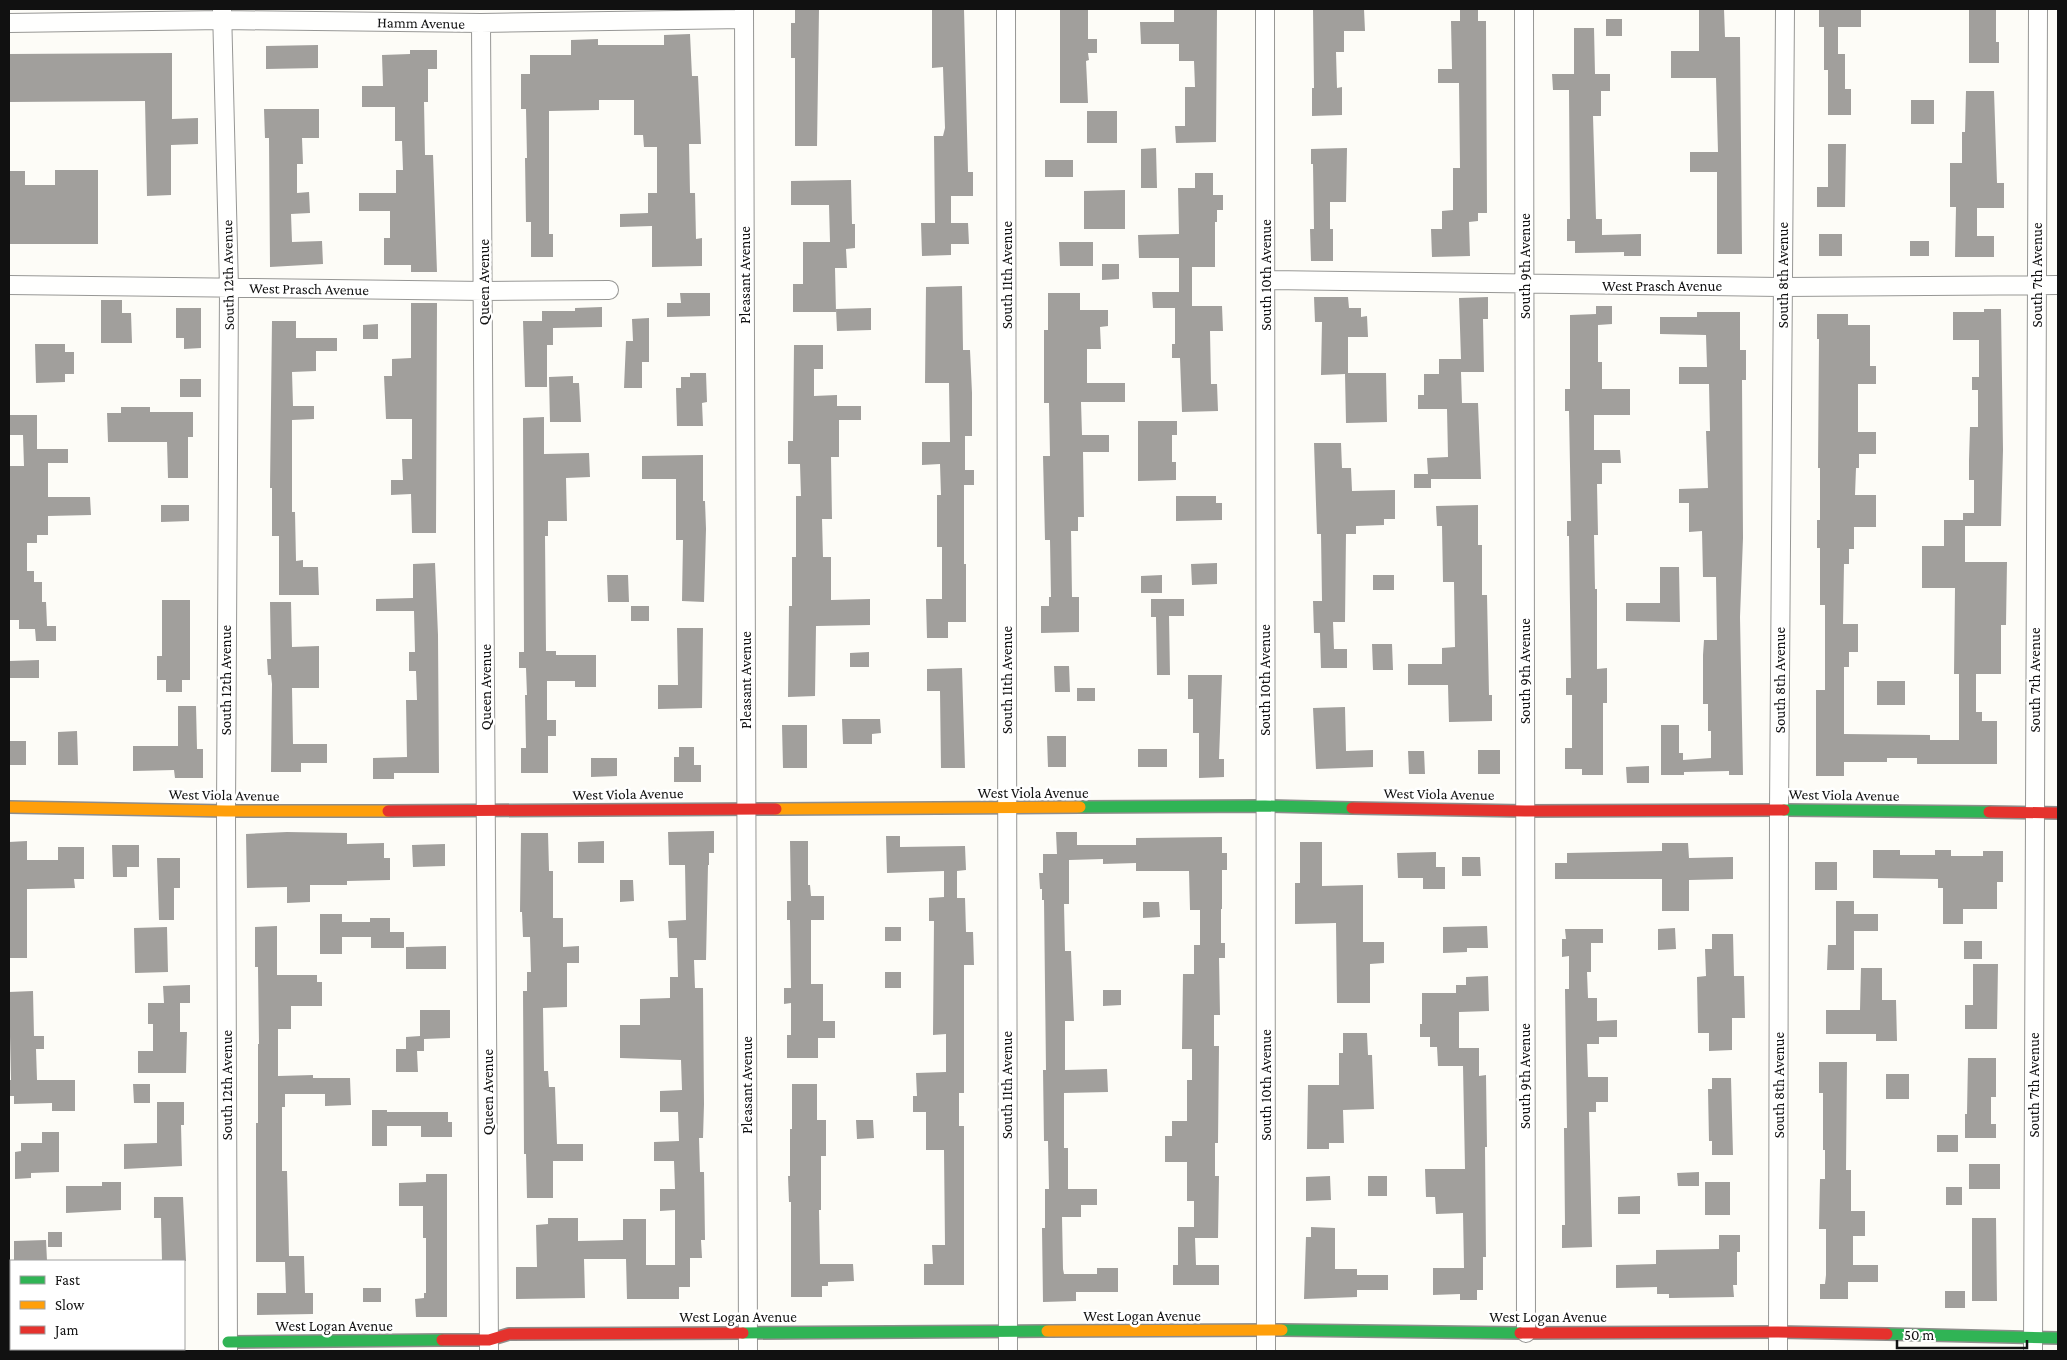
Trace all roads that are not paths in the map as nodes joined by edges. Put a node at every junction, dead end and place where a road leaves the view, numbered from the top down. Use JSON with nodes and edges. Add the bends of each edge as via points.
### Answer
{"nodes":[{"id":1,"x":1006,"y":9,"type":"edge"},
{"id":2,"x":1265,"y":9,"type":"edge"},
{"id":3,"x":1524,"y":9,"type":"edge"},
{"id":4,"x":1785,"y":9,"type":"edge"},
{"id":5,"x":2038,"y":9,"type":"edge"},
{"id":6,"x":223,"y":14,"type":"edge"},
{"id":7,"x":744,"y":14,"type":"edge"},
{"id":8,"x":9,"y":23,"type":"edge"},
{"id":9,"x":481,"y":23,"type":"junction"},
{"id":10,"x":1266,"y":280,"type":"junction"},
{"id":11,"x":9,"y":285,"type":"edge"},
{"id":12,"x":1525,"y":285,"type":"junction"},
{"id":13,"x":2037,"y":285,"type":"junction"},
{"id":14,"x":2058,"y":285,"type":"edge"},
{"id":15,"x":1784,"y":287,"type":"junction"},
{"id":16,"x":229,"y":288,"type":"junction"},
{"id":17,"x":609,"y":290,"type":"dead end"},
{"id":18,"x":484,"y":291,"type":"junction"},
{"id":19,"x":1265,"y":806,"type":"junction"},
{"id":20,"x":9,"y":807,"type":"edge"},
{"id":21,"x":746,"y":808,"type":"junction"},
{"id":22,"x":1007,"y":809,"type":"junction"},
{"id":23,"x":1779,"y":810,"type":"junction"},
{"id":24,"x":226,"y":811,"type":"junction"},
{"id":25,"x":486,"y":811,"type":"junction"},
{"id":26,"x":1525,"y":811,"type":"junction"},
{"id":27,"x":2035,"y":813,"type":"junction"},
{"id":28,"x":2058,"y":813,"type":"edge"},
{"id":29,"x":1266,"y":1330,"type":"junction"},
{"id":30,"x":748,"y":1332,"type":"junction"},
{"id":31,"x":1008,"y":1332,"type":"junction"},
{"id":32,"x":1778,"y":1332,"type":"junction"},
{"id":33,"x":1526,"y":1333,"type":"junction"},
{"id":34,"x":2058,"y":1338,"type":"edge"},
{"id":35,"x":2033,"y":1345,"type":"edge"},
{"id":36,"x":489,"y":1346,"type":"edge"},
{"id":37,"x":228,"y":1347,"type":"edge"},
{"id":38,"x":748,"y":1351,"type":"edge"},
{"id":39,"x":1008,"y":1351,"type":"edge"},
{"id":40,"x":1266,"y":1351,"type":"edge"},
{"id":41,"x":1778,"y":1351,"type":"edge"}],
"edges":[{"from":1,"to":22,"type":"street","name":"South 11th Avenue"},
{"from":2,"to":10,"type":"street","name":"South 10th Avenue"},
{"from":3,"to":12,"type":"street","name":"South 9th Avenue"},
{"from":4,"to":15,"type":"street","name":"South 8th Avenue"},
{"from":5,"to":13,"type":"street","name":"South 7th Avenue"},
{"from":6,"to":8,"type":"street","name":"Hamm Avenue"},
{"from":6,"to":9,"type":"street","name":"Hamm Avenue"},
{"from":6,"to":16,"type":"street","name":"South 12th Avenue"},
{"from":7,"to":9,"type":"street","name":"Hamm Avenue"},
{"from":7,"to":21,"type":"street","name":"Pleasant Avenue"},
{"from":9,"to":18,"type":"street","name":"Queen Avenue"},
{"from":10,"to":12,"type":"street","name":"West Prasch Avenue"},
{"from":10,"to":19,"type":"street","name":"South 10th Avenue"},
{"from":11,"to":16,"type":"street","name":"West Prasch Avenue"},
{"from":12,"to":15,"type":"street","name":"West Prasch Avenue"},
{"from":12,"to":26,"type":"street","name":"South 9th Avenue"},
{"from":13,"to":14,"type":"street","name":"West Prasch Avenue"},
{"from":13,"to":15,"type":"street","name":"West Prasch Avenue"},
{"from":13,"to":27,"type":"street","name":"South 7th Avenue"},
{"from":15,"to":23,"type":"street","name":"South 8th Avenue"},
{"from":16,"to":18,"type":"street","name":"West Prasch Avenue"},
{"from":16,"to":24,"type":"street","name":"South 12th Avenue"},
{"from":17,"to":18,"type":"street","name":"West Prasch Avenue"},
{"from":18,"to":25,"type":"street","name":"Queen Avenue"},
{"from":19,"to":22,"type":"street","name":"West Viola Avenue"},
{"from":19,"to":26,"type":"street","name":"West Viola Avenue"},
{"from":19,"to":29,"type":"street","name":"South 10th Avenue"},
{"from":20,"to":24,"type":"street","name":"West Viola Avenue"},
{"from":21,"to":22,"type":"street","name":"West Viola Avenue"},
{"from":21,"to":25,"type":"street","name":"West Viola Avenue"},
{"from":21,"to":30,"type":"street","name":"Pleasant Avenue"},
{"from":22,"to":31,"type":"street","name":"South 11th Avenue"},
{"from":23,"to":26,"type":"street","name":"West Viola Avenue"},
{"from":23,"to":27,"type":"street","name":"West Viola Avenue"},
{"from":23,"to":32,"type":"street","name":"South 8th Avenue"},
{"from":24,"to":25,"type":"street","name":"West Viola Avenue"},
{"from":24,"to":37,"type":"street","name":"South 12th Avenue"},
{"from":25,"to":36,"type":"street","name":"Queen Avenue"},
{"from":26,"to":33,"type":"street","name":"South 9th Avenue"},
{"from":27,"to":28,"type":"street","name":"West Viola Avenue"},
{"from":27,"to":35,"type":"street","name":"South 7th Avenue"},
{"from":29,"to":31,"type":"street","name":"West Logan Avenue"},
{"from":29,"to":33,"type":"street","name":"West Logan Avenue"},
{"from":29,"to":40,"type":"street","name":"South 10th Avenue"},
{"from":30,"to":31,"type":"street","name":"West Logan Avenue"},
{"from":30,"to":36,"type":"street","name":"West Logan Avenue","via":[[509,1334]]},
{"from":30,"to":38,"type":"street","name":"Pleasant Avenue"},
{"from":31,"to":39,"type":"street","name":"South 11th Avenue"},
{"from":32,"to":33,"type":"street","name":"West Logan Avenue"},
{"from":32,"to":35,"type":"street","name":"West Logan Avenue"},
{"from":32,"to":41,"type":"street","name":"South 8th Avenue"},
{"from":34,"to":35,"type":"street","name":"West Logan Avenue"},
{"from":36,"to":37,"type":"street","name":"West Logan Avenue"}]}
